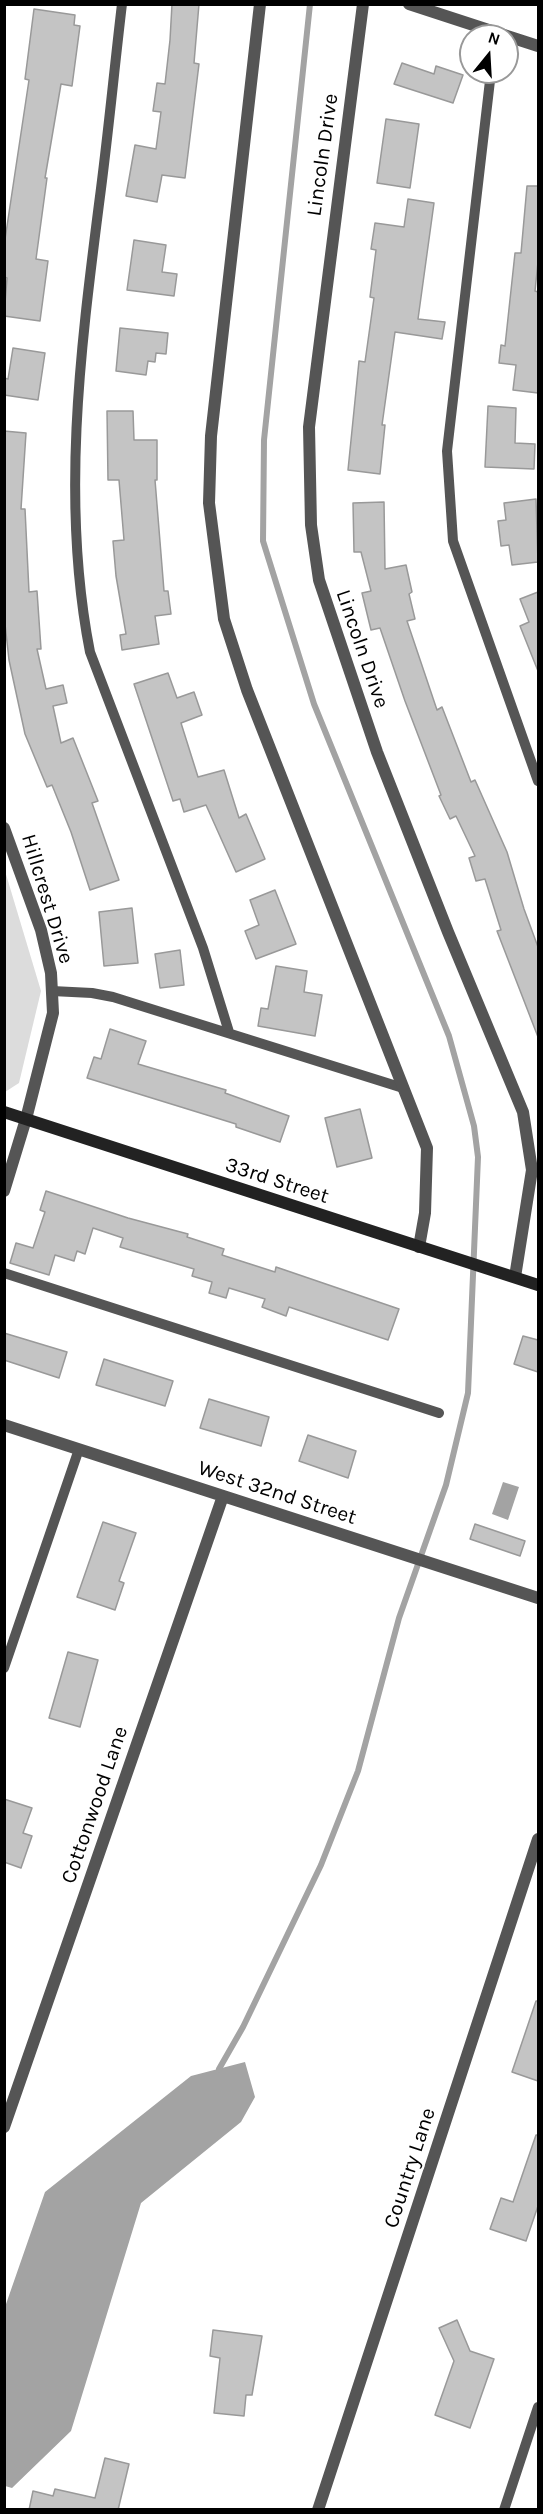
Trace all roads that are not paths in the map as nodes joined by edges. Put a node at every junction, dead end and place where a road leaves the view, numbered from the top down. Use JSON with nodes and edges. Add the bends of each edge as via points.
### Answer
{"nodes":[{"id":1,"x":122,"y":4,"type":"edge"},
{"id":2,"x":260,"y":4,"type":"edge"},
{"id":3,"x":363,"y":4,"type":"edge"},
{"id":4,"x":409,"y":4,"type":"edge"},
{"id":5,"x":468,"y":24,"type":"edge"},
{"id":6,"x":519,"y":38,"type":"edge"},
{"id":7,"x":537,"y":42,"type":"edge"},
{"id":8,"x":490,"y":84,"type":"edge"},
{"id":9,"x":538,"y":781,"type":"edge"},
{"id":10,"x":4,"y":828,"type":"edge"},
{"id":11,"x":52,"y":991,"type":"junction"},
{"id":12,"x":229,"y":1032,"type":"junction"},
{"id":13,"x":403,"y":1088,"type":"junction"},
{"id":14,"x":4,"y":1112,"type":"edge"},
{"id":15,"x":26,"y":1119,"type":"junction"},
{"id":16,"x":4,"y":1191,"type":"edge"},
{"id":17,"x":419,"y":1247,"type":"junction"},
{"id":18,"x":4,"y":1273,"type":"edge"},
{"id":19,"x":515,"y":1277,"type":"junction"},
{"id":20,"x":538,"y":1285,"type":"edge"},
{"id":21,"x":439,"y":1413,"type":"dead end"},
{"id":22,"x":4,"y":1425,"type":"edge"},
{"id":23,"x":79,"y":1449,"type":"junction"},
{"id":24,"x":223,"y":1496,"type":"junction"},
{"id":25,"x":538,"y":1598,"type":"edge"},
{"id":26,"x":4,"y":1668,"type":"edge"},
{"id":27,"x":538,"y":1839,"type":"edge"},
{"id":28,"x":4,"y":2127,"type":"edge"},
{"id":29,"x":538,"y":2407,"type":"edge"},
{"id":30,"x":318,"y":2510,"type":"edge"},
{"id":31,"x":504,"y":2510,"type":"edge"}],
"edges":[{"from":1,"to":12,"type":"lane","via":[[82,332],[75,437],[82,609],[90,652],[203,948]]},
{"from":2,"to":13,"type":"street","via":[[211,436],[209,503],[218,578],[224,619],[247,690]]},
{"from":3,"to":19,"type":"street","name":"Lincoln Drive","via":[[309,427],[311,525],[319,580],[377,752],[523,1112],[532,1170]]},
{"from":4,"to":5,"type":"street"},
{"from":6,"to":7,"type":"street"},
{"from":8,"to":9,"type":"lane","via":[[447,451],[453,541]]},
{"from":10,"to":11,"type":"street","name":"Hillcrest Drive","via":[[41,930]]},
{"from":11,"to":12,"type":"lane","via":[[103,995]]},
{"from":11,"to":15,"type":"street","name":"Hillcrest Drive","via":[[53,1013]]},
{"from":12,"to":13,"type":"lane"},
{"from":13,"to":17,"type":"street","via":[[427,1148],[425,1213]]},
{"from":14,"to":15,"type":"street","name":"33rd Street"},
{"from":15,"to":16,"type":"street","name":"Hillcrest Drive"},
{"from":15,"to":17,"type":"street","name":"33rd Street"},
{"from":17,"to":19,"type":"street","name":"33rd Street"},
{"from":18,"to":21,"type":"lane"},
{"from":19,"to":20,"type":"street","name":"33rd Street"},
{"from":22,"to":23,"type":"street","name":"West 32nd Street"},
{"from":23,"to":24,"type":"street","name":"West 32nd Street"},
{"from":23,"to":26,"type":"lane"},
{"from":24,"to":25,"type":"street","name":"West 32nd Street"},
{"from":24,"to":28,"type":"street","name":"Cottonwood Lane"},
{"from":27,"to":30,"type":"street","name":"Country Lane"},
{"from":29,"to":31,"type":"lane"}]}
